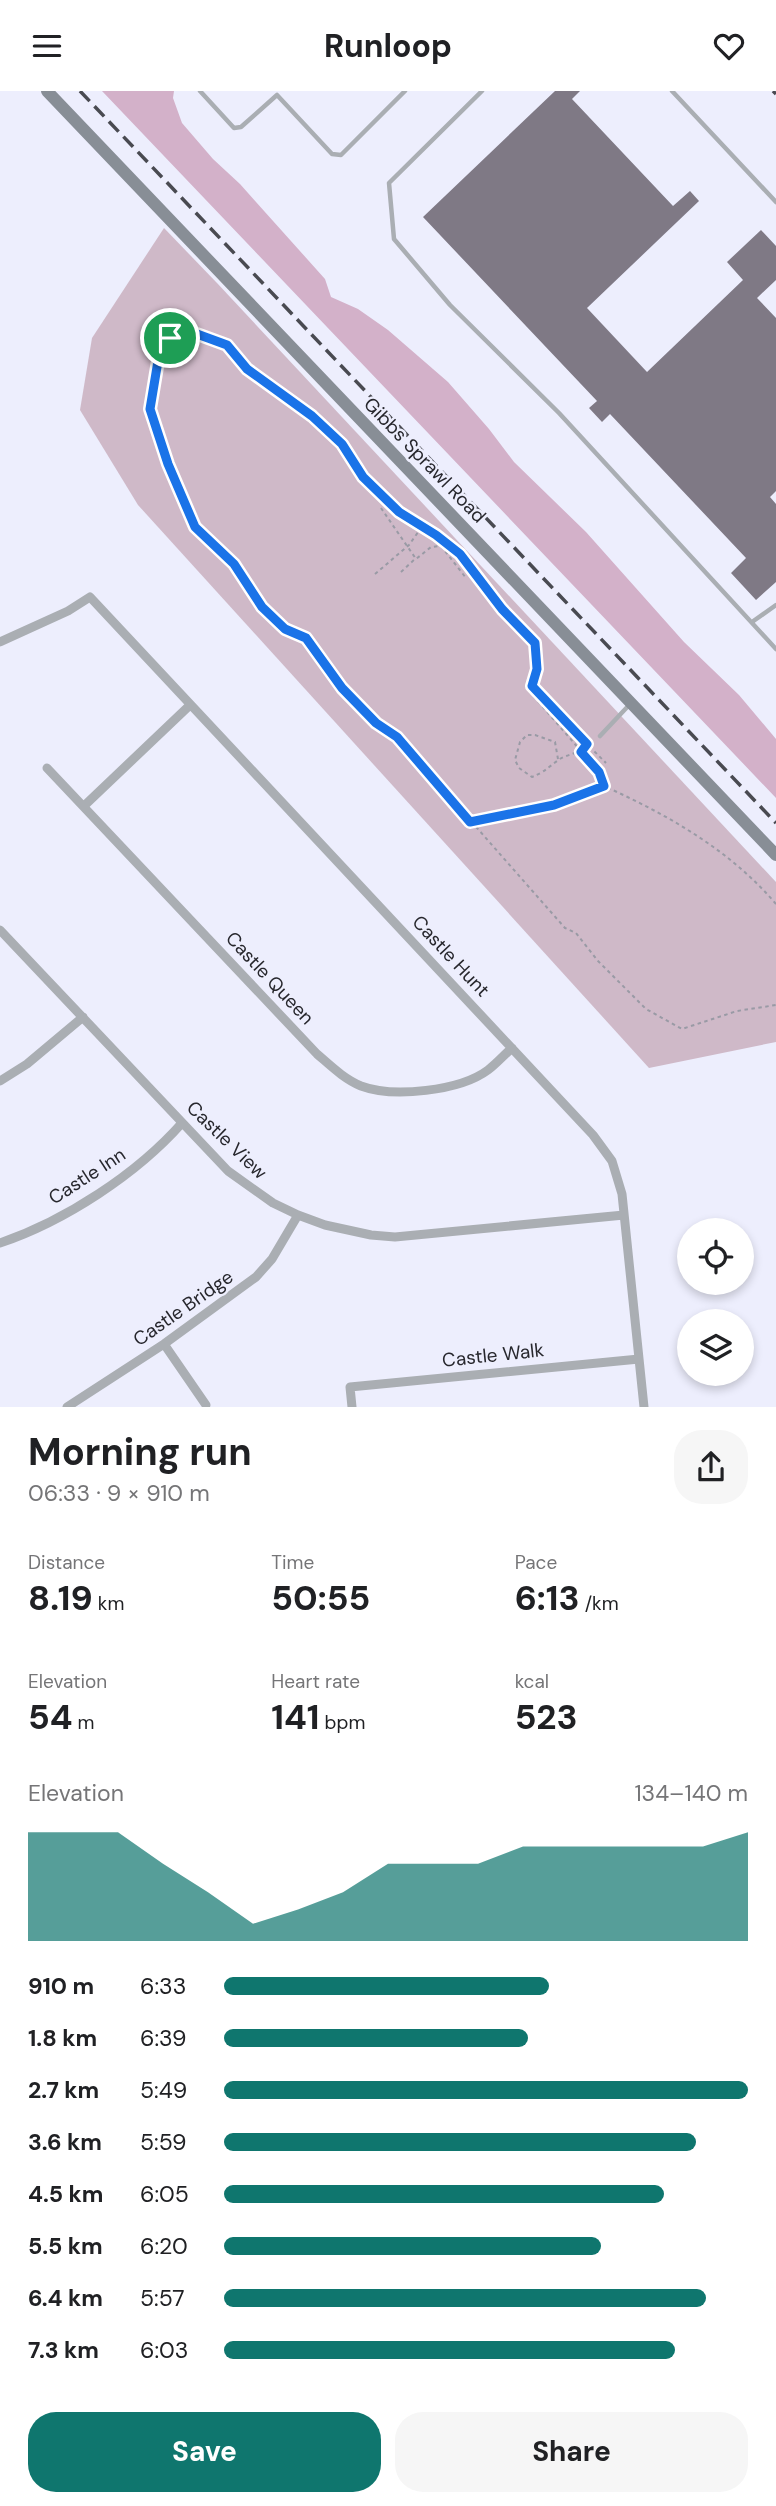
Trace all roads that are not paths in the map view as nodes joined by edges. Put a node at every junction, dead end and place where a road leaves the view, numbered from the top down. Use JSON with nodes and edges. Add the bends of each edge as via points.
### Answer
{"nodes":[{"id":1,"x":47,"y":91,"type":"edge"},
{"id":2,"x":200,"y":91,"type":"edge"},
{"id":3,"x":405,"y":91,"type":"edge"},
{"id":4,"x":482,"y":91,"type":"edge"},
{"id":5,"x":672,"y":91,"type":"edge"},
{"id":6,"x":776,"y":202,"type":"edge"},
{"id":7,"x":776,"y":605,"type":"edge"},
{"id":8,"x":752,"y":622,"type":"junction"},
{"id":9,"x":0,"y":642,"type":"edge"},
{"id":10,"x":776,"y":649,"type":"edge"},
{"id":11,"x":632,"y":702,"type":"junction"},
{"id":12,"x":190,"y":706,"type":"junction"},
{"id":13,"x":600,"y":736,"type":"dead end"},
{"id":14,"x":47,"y":768,"type":"dead end"},
{"id":15,"x":85,"y":805,"type":"junction"},
{"id":16,"x":776,"y":855,"type":"edge"},
{"id":17,"x":0,"y":930,"type":"edge"},
{"id":18,"x":83,"y":1017,"type":"junction"},
{"id":19,"x":512,"y":1048,"type":"junction"},
{"id":20,"x":0,"y":1081,"type":"edge"},
{"id":21,"x":182,"y":1123,"type":"junction"},
{"id":22,"x":624,"y":1215,"type":"junction"},
{"id":23,"x":298,"y":1216,"type":"junction"},
{"id":24,"x":0,"y":1243,"type":"edge"},
{"id":25,"x":164,"y":1344,"type":"junction"},
{"id":26,"x":639,"y":1359,"type":"junction"},
{"id":27,"x":206,"y":1405,"type":"dead end"},
{"id":28,"x":68,"y":1407,"type":"edge"},
{"id":29,"x":352,"y":1407,"type":"edge"},
{"id":30,"x":644,"y":1407,"type":"edge"}],
"edges":[{"from":1,"to":11,"type":"main road","name":"Gibbs Sprawl Road"},
{"from":2,"to":3,"type":"lane","via":[[234,128],[277,95],[332,154],[341,155]]},
{"from":4,"to":8,"type":"lane","via":[[388,183],[394,239],[450,305],[559,413]]},
{"from":5,"to":6,"type":"lane"},
{"from":7,"to":8,"type":"lane"},
{"from":8,"to":10,"type":"lane"},
{"from":9,"to":12,"type":"street","name":"Castle Hunt","via":[[90,597]]},
{"from":11,"to":13,"type":"lane"},
{"from":11,"to":16,"type":"main road","name":"Gibbs Sprawl Road"},
{"from":12,"to":15,"type":"street"},
{"from":12,"to":19,"type":"street","name":"Castle Hunt"},
{"from":14,"to":15,"type":"street","name":"Castle Queen"},
{"from":15,"to":19,"type":"street","name":"Castle Queen","via":[[343,1076],[381,1090],[434,1089],[470,1080]]},
{"from":17,"to":18,"type":"street","name":"Castle View"},
{"from":18,"to":20,"type":"street"},
{"from":18,"to":21,"type":"street","name":"Castle View"},
{"from":19,"to":22,"type":"street","name":"Castle Hunt","via":[[606,1152],[619,1178]]},
{"from":21,"to":23,"type":"street","name":"Castle View","via":[[228,1171]]},
{"from":21,"to":24,"type":"street","name":"Castle Inn","via":[[130,1172],[79,1206]]},
{"from":22,"to":23,"type":"street","name":"Castle View","via":[[395,1237],[348,1232]]},
{"from":22,"to":26,"type":"street","name":"Castle Hunt"},
{"from":23,"to":25,"type":"street","name":"Castle Bridge","via":[[256,1277]]},
{"from":25,"to":27,"type":"street"},
{"from":25,"to":28,"type":"street","name":"Castle Bridge"},
{"from":26,"to":29,"type":"street","name":"Castle Walk","via":[[350,1387]]},
{"from":26,"to":30,"type":"street","name":"Castle Hunt"}]}
